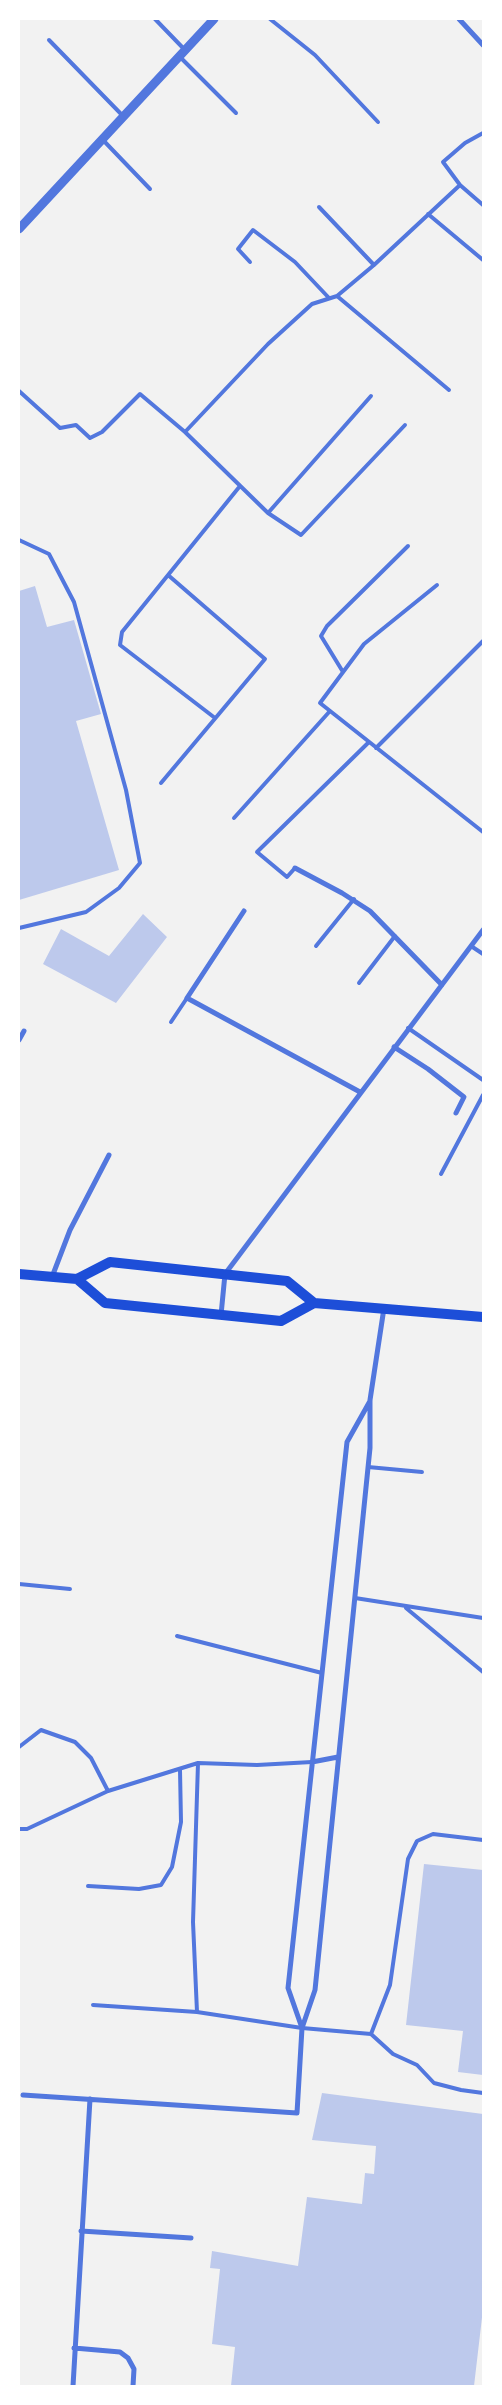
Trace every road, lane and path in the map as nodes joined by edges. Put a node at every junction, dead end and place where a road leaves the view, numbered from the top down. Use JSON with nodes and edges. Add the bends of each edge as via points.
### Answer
{"nodes":[{"id":1,"x":156,"y":19,"type":"edge"},
{"id":2,"x":214,"y":19,"type":"edge"},
{"id":3,"x":270,"y":19,"type":"edge"},
{"id":4,"x":459,"y":19,"type":"edge"},
{"id":5,"x":48,"y":40,"type":"dead end"},
{"id":6,"x":482,"y":42,"type":"edge"},
{"id":7,"x":181,"y":52,"type":"junction"},
{"id":8,"x":236,"y":113,"type":"dead end"},
{"id":9,"x":123,"y":116,"type":"junction"},
{"id":10,"x":378,"y":122,"type":"dead end"},
{"id":11,"x":483,"y":133,"type":"edge"},
{"id":12,"x":102,"y":139,"type":"junction"},
{"id":13,"x":460,"y":185,"type":"junction"},
{"id":14,"x":150,"y":189,"type":"dead end"},
{"id":15,"x":483,"y":205,"type":"edge"},
{"id":16,"x":319,"y":207,"type":"dead end"},
{"id":17,"x":428,"y":214,"type":"junction"},
{"id":18,"x":19,"y":229,"type":"edge"},
{"id":19,"x":483,"y":260,"type":"edge"},
{"id":20,"x":250,"y":262,"type":"dead end"},
{"id":21,"x":374,"y":265,"type":"junction"},
{"id":22,"x":337,"y":296,"type":"junction"},
{"id":23,"x":329,"y":298,"type":"junction"},
{"id":24,"x":449,"y":390,"type":"dead end"},
{"id":25,"x":19,"y":391,"type":"edge"},
{"id":26,"x":372,"y":396,"type":"dead end"},
{"id":27,"x":404,"y":425,"type":"dead end"},
{"id":28,"x":185,"y":432,"type":"junction"},
{"id":29,"x":240,"y":486,"type":"junction"},
{"id":30,"x":268,"y":513,"type":"junction"},
{"id":31,"x":19,"y":540,"type":"edge"},
{"id":32,"x":408,"y":546,"type":"dead end"},
{"id":33,"x":168,"y":575,"type":"junction"},
{"id":34,"x":437,"y":585,"type":"dead end"},
{"id":35,"x":483,"y":641,"type":"edge"},
{"id":36,"x":343,"y":672,"type":"junction"},
{"id":37,"x":330,"y":710,"type":"junction"},
{"id":38,"x":215,"y":718,"type":"junction"},
{"id":39,"x":369,"y":742,"type":"junction"},
{"id":40,"x":376,"y":748,"type":"junction"},
{"id":41,"x":161,"y":783,"type":"dead end"},
{"id":42,"x":234,"y":818,"type":"dead end"},
{"id":43,"x":483,"y":832,"type":"edge"},
{"id":44,"x":294,"y":868,"type":"joint"},
{"id":45,"x":354,"y":900,"type":"junction"},
{"id":46,"x":244,"y":911,"type":"dead end"},
{"id":47,"x":19,"y":928,"type":"edge"},
{"id":48,"x":483,"y":930,"type":"edge"},
{"id":49,"x":395,"y":936,"type":"junction"},
{"id":50,"x":316,"y":946,"type":"dead end"},
{"id":51,"x":471,"y":946,"type":"junction"},
{"id":52,"x":483,"y":954,"type":"edge"},
{"id":53,"x":359,"y":983,"type":"dead end"},
{"id":54,"x":442,"y":985,"type":"junction"},
{"id":55,"x":186,"y":998,"type":"junction"},
{"id":56,"x":171,"y":1022,"type":"dead end"},
{"id":57,"x":408,"y":1028,"type":"junction"},
{"id":58,"x":24,"y":1031,"type":"dead end"},
{"id":59,"x":19,"y":1040,"type":"edge"},
{"id":60,"x":394,"y":1048,"type":"junction"},
{"id":61,"x":483,"y":1080,"type":"edge"},
{"id":62,"x":360,"y":1092,"type":"junction"},
{"id":63,"x":483,"y":1095,"type":"edge"},
{"id":64,"x":456,"y":1113,"type":"dead end"},
{"id":65,"x":109,"y":1155,"type":"dead end"},
{"id":66,"x":441,"y":1174,"type":"dead end"},
{"id":67,"x":19,"y":1274,"type":"edge"},
{"id":68,"x":225,"y":1274,"type":"junction"},
{"id":69,"x":52,"y":1277,"type":"junction"},
{"id":70,"x":77,"y":1279,"type":"junction"},
{"id":71,"x":314,"y":1303,"type":"junction"},
{"id":72,"x":384,"y":1308,"type":"junction"},
{"id":73,"x":220,"y":1315,"type":"junction"},
{"id":74,"x":483,"y":1317,"type":"edge"},
{"id":75,"x":370,"y":1400,"type":"junction"},
{"id":76,"x":368,"y":1467,"type":"junction"},
{"id":77,"x":422,"y":1472,"type":"dead end"},
{"id":78,"x":19,"y":1584,"type":"edge"},
{"id":79,"x":70,"y":1588,"type":"dead end"},
{"id":80,"x":355,"y":1598,"type":"junction"},
{"id":81,"x":406,"y":1608,"type":"junction"},
{"id":82,"x":483,"y":1618,"type":"edge"},
{"id":83,"x":177,"y":1636,"type":"dead end"},
{"id":84,"x":483,"y":1672,"type":"edge"},
{"id":85,"x":322,"y":1673,"type":"junction"},
{"id":86,"x":19,"y":1747,"type":"edge"},
{"id":87,"x":338,"y":1758,"type":"junction"},
{"id":88,"x":312,"y":1762,"type":"junction"},
{"id":89,"x":198,"y":1763,"type":"junction"},
{"id":90,"x":180,"y":1770,"type":"junction"},
{"id":91,"x":108,"y":1791,"type":"junction"},
{"id":92,"x":19,"y":1829,"type":"edge"},
{"id":93,"x":483,"y":1840,"type":"edge"},
{"id":94,"x":88,"y":1886,"type":"dead end"},
{"id":95,"x":93,"y":2005,"type":"dead end"},
{"id":96,"x":197,"y":2012,"type":"junction"},
{"id":97,"x":302,"y":2028,"type":"junction"},
{"id":98,"x":371,"y":2034,"type":"junction"},
{"id":99,"x":483,"y":2093,"type":"edge"},
{"id":100,"x":23,"y":2095,"type":"dead end"},
{"id":101,"x":90,"y":2099,"type":"junction"},
{"id":102,"x":81,"y":2232,"type":"junction"},
{"id":103,"x":191,"y":2238,"type":"dead end"},
{"id":104,"x":74,"y":2348,"type":"junction"},
{"id":105,"x":73,"y":2386,"type":"edge"},
{"id":106,"x":133,"y":2386,"type":"edge"}],
"edges":[{"from":1,"to":7,"type":"lane"},
{"from":2,"to":7,"type":"street"},
{"from":3,"to":10,"type":"lane","via":[[315,55]]},
{"from":4,"to":6,"type":"street"},
{"from":5,"to":9,"type":"lane"},
{"from":7,"to":8,"type":"lane"},
{"from":7,"to":9,"type":"street"},
{"from":9,"to":12,"type":"street"},
{"from":11,"to":13,"type":"lane","via":[[443,162]]},
{"from":12,"to":14,"type":"lane"},
{"from":12,"to":18,"type":"street"},
{"from":13,"to":15,"type":"lane"},
{"from":13,"to":17,"type":"lane"},
{"from":16,"to":21,"type":"lane"},
{"from":17,"to":19,"type":"lane"},
{"from":17,"to":21,"type":"lane"},
{"from":20,"to":23,"type":"lane","via":[[238,249],[253,230],[295,262]]},
{"from":21,"to":22,"type":"lane"},
{"from":22,"to":23,"type":"lane"},
{"from":22,"to":24,"type":"lane"},
{"from":23,"to":28,"type":"lane","via":[[312,304],[268,344]]},
{"from":25,"to":28,"type":"lane","via":[[60,428],[76,425],[90,438],[102,432],[140,394]]},
{"from":26,"to":30,"type":"lane"},
{"from":27,"to":30,"type":"lane","via":[[301,535]]},
{"from":28,"to":29,"type":"lane"},
{"from":29,"to":30,"type":"lane"},
{"from":29,"to":33,"type":"lane"},
{"from":31,"to":47,"type":"lane","via":[[49,554],[74,602],[126,790],[140,863],[120,888],[86,912]]},
{"from":32,"to":36,"type":"lane","via":[[327,626],[321,636]]},
{"from":33,"to":38,"type":"lane","via":[[122,632],[120,645]]},
{"from":33,"to":38,"type":"lane","via":[[266,659]]},
{"from":34,"to":36,"type":"lane","via":[[364,644]]},
{"from":35,"to":40,"type":"lane"},
{"from":36,"to":37,"type":"lane","via":[[320,703]]},
{"from":37,"to":39,"type":"lane"},
{"from":37,"to":42,"type":"lane"},
{"from":38,"to":41,"type":"lane"},
{"from":39,"to":40,"type":"lane"},
{"from":39,"to":44,"type":"lane","via":[[257,852],[287,877]]},
{"from":40,"to":43,"type":"lane"},
{"from":44,"to":45,"type":"street"},
{"from":45,"to":49,"type":"street"},
{"from":45,"to":50,"type":"lane"},
{"from":46,"to":55,"type":"street"},
{"from":48,"to":51,"type":"street"},
{"from":49,"to":53,"type":"lane"},
{"from":49,"to":54,"type":"street"},
{"from":51,"to":52,"type":"lane"},
{"from":51,"to":54,"type":"street"},
{"from":54,"to":57,"type":"street"},
{"from":55,"to":56,"type":"lane"},
{"from":55,"to":62,"type":"street"},
{"from":57,"to":60,"type":"street"},
{"from":57,"to":61,"type":"lane"},
{"from":58,"to":59,"type":"street"},
{"from":60,"to":62,"type":"street"},
{"from":60,"to":64,"type":"street","via":[[464,1097]]},
{"from":62,"to":68,"type":"street"},
{"from":63,"to":66,"type":"lane"},
{"from":65,"to":69,"type":"street","via":[[70,1230]]},
{"from":67,"to":69,"type":"main road"},
{"from":68,"to":70,"type":"main road","via":[[110,1262]]},
{"from":68,"to":71,"type":"main road","via":[[287,1281]]},
{"from":68,"to":73,"type":"street"},
{"from":69,"to":70,"type":"main road"},
{"from":70,"to":73,"type":"main road","via":[[105,1302]]},
{"from":71,"to":72,"type":"main road"},
{"from":71,"to":73,"type":"main road","via":[[281,1321]]},
{"from":72,"to":74,"type":"main road"},
{"from":72,"to":75,"type":"street"},
{"from":75,"to":76,"type":"street"},
{"from":75,"to":85,"type":"street","via":[[347,1442]]},
{"from":76,"to":77,"type":"lane"},
{"from":76,"to":80,"type":"street"},
{"from":78,"to":79,"type":"lane"},
{"from":80,"to":81,"type":"lane"},
{"from":80,"to":87,"type":"street"},
{"from":81,"to":82,"type":"lane"},
{"from":81,"to":84,"type":"lane"},
{"from":83,"to":85,"type":"lane"},
{"from":85,"to":88,"type":"street"},
{"from":86,"to":91,"type":"lane","via":[[41,1730],[75,1742],[91,1758]]},
{"from":87,"to":88,"type":"street"},
{"from":87,"to":97,"type":"street","via":[[316,1990]]},
{"from":88,"to":89,"type":"lane","via":[[257,1765]]},
{"from":88,"to":97,"type":"street","via":[[288,1988]]},
{"from":89,"to":90,"type":"lane"},
{"from":89,"to":96,"type":"lane","via":[[193,1922]]},
{"from":90,"to":91,"type":"lane"},
{"from":90,"to":94,"type":"lane","via":[[181,1822],[172,1867],[160,1885],[139,1889]]},
{"from":91,"to":92,"type":"lane","via":[[27,1829]]},
{"from":93,"to":98,"type":"lane","via":[[433,1834],[418,1841],[408,1859],[390,1985]]},
{"from":95,"to":96,"type":"lane"},
{"from":96,"to":97,"type":"lane"},
{"from":97,"to":98,"type":"lane"},
{"from":97,"to":101,"type":"street","via":[[297,2113]]},
{"from":98,"to":99,"type":"lane","via":[[393,2054],[417,2065],[434,2083]]},
{"from":100,"to":101,"type":"street"},
{"from":101,"to":102,"type":"street"},
{"from":102,"to":103,"type":"street"},
{"from":102,"to":104,"type":"street"},
{"from":104,"to":105,"type":"street"},
{"from":104,"to":106,"type":"street","via":[[120,2352],[134,2369]]}]}
